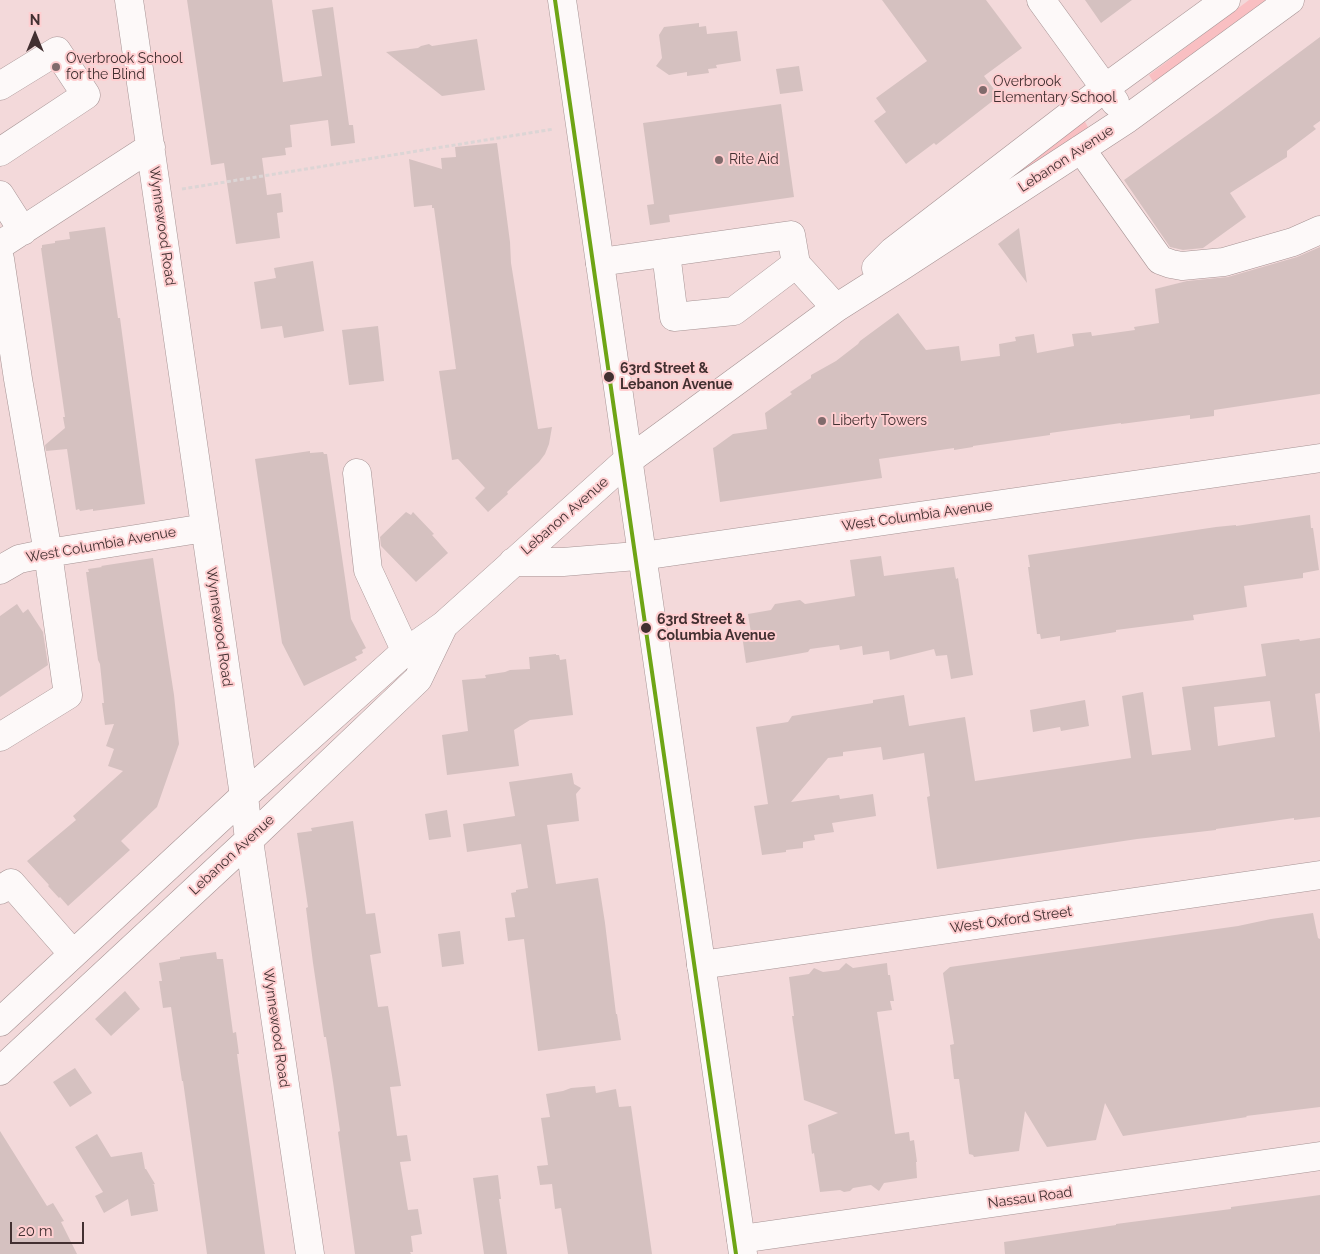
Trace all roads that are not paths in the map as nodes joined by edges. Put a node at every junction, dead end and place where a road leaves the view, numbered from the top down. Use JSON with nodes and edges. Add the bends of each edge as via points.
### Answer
{"nodes":[{"id":1,"x":129,"y":0,"type":"edge"},
{"id":2,"x":562,"y":0,"type":"edge"},
{"id":3,"x":1041,"y":0,"type":"edge"},
{"id":4,"x":1226,"y":0,"type":"edge"},
{"id":5,"x":1290,"y":0,"type":"edge"},
{"id":6,"x":0,"y":86,"type":"edge"},
{"id":7,"x":1105,"y":88,"type":"junction"},
{"id":8,"x":1127,"y":119,"type":"junction"},
{"id":9,"x":150,"y":147,"type":"junction"},
{"id":10,"x":1081,"y":149,"type":"junction"},
{"id":11,"x":0,"y":152,"type":"edge"},
{"id":12,"x":0,"y":195,"type":"edge"},
{"id":13,"x":1320,"y":230,"type":"edge"},
{"id":14,"x":22,"y":231,"type":"junction"},
{"id":15,"x":0,"y":245,"type":"edge"},
{"id":16,"x":666,"y":253,"type":"junction"},
{"id":17,"x":0,"y":259,"type":"edge"},
{"id":18,"x":600,"y":263,"type":"junction"},
{"id":19,"x":796,"y":264,"type":"junction"},
{"id":20,"x":836,"y":308,"type":"junction"},
{"id":21,"x":9,"y":385,"type":"edge"},
{"id":22,"x":1320,"y":458,"type":"edge"},
{"id":23,"x":629,"y":461,"type":"junction"},
{"id":24,"x":357,"y":472,"type":"dead end"},
{"id":25,"x":205,"y":528,"type":"junction"},
{"id":26,"x":48,"y":553,"type":"junction"},
{"id":27,"x":642,"y":556,"type":"junction"},
{"id":28,"x":513,"y":562,"type":"junction"},
{"id":29,"x":0,"y":570,"type":"edge"},
{"id":30,"x":444,"y":625,"type":"junction"},
{"id":31,"x":406,"y":652,"type":"junction"},
{"id":32,"x":0,"y":737,"type":"edge"},
{"id":33,"x":244,"y":796,"type":"junction"},
{"id":34,"x":249,"y":840,"type":"junction"},
{"id":35,"x":1320,"y":875,"type":"edge"},
{"id":36,"x":0,"y":890,"type":"edge"},
{"id":37,"x":73,"y":954,"type":"junction"},
{"id":38,"x":701,"y":965,"type":"junction"},
{"id":39,"x":0,"y":1021,"type":"edge"},
{"id":40,"x":25,"y":1047,"type":"junction"},
{"id":41,"x":0,"y":1071,"type":"edge"},
{"id":42,"x":1320,"y":1156,"type":"edge"},
{"id":43,"x":742,"y":1246,"type":"edge"},
{"id":44,"x":310,"y":1254,"type":"edge"}],
"edges":[{"from":1,"to":9,"type":"street","name":"Wynnewood Road"},
{"from":2,"to":18,"type":"street"},
{"from":3,"to":7,"type":"street"},
{"from":4,"to":7,"type":"street","name":"Lebanon Avenue"},
{"from":5,"to":8,"type":"street","name":"Lebanon Avenue"},
{"from":6,"to":11,"type":"street","via":[[57,51],[86,95]]},
{"from":7,"to":8,"type":"street"},
{"from":7,"to":20,"type":"street","name":"Lebanon Avenue","via":[[893,251]]},
{"from":8,"to":10,"type":"street","name":"Lebanon Avenue"},
{"from":9,"to":14,"type":"street"},
{"from":9,"to":25,"type":"street","name":"Wynnewood Road"},
{"from":10,"to":13,"type":"street","via":[[1160,260],[1171,264],[1224,262],[1294,242]]},
{"from":10,"to":20,"type":"street","name":"Lebanon Avenue"},
{"from":12,"to":14,"type":"street"},
{"from":14,"to":15,"type":"street"},
{"from":16,"to":18,"type":"street"},
{"from":16,"to":19,"type":"street","via":[[791,236]]},
{"from":16,"to":19,"type":"street","via":[[674,317],[734,311]]},
{"from":17,"to":21,"type":"street"},
{"from":18,"to":23,"type":"street"},
{"from":19,"to":20,"type":"street"},
{"from":20,"to":23,"type":"street","name":"Lebanon Avenue"},
{"from":21,"to":26,"type":"street"},
{"from":22,"to":27,"type":"street","name":"West Columbia Avenue"},
{"from":23,"to":27,"type":"street"},
{"from":23,"to":28,"type":"street","name":"Lebanon Avenue"},
{"from":24,"to":31,"type":"street","via":[[368,570]]},
{"from":25,"to":26,"type":"street","name":"West Columbia Avenue"},
{"from":25,"to":33,"type":"street","name":"Wynnewood Road"},
{"from":26,"to":29,"type":"street","name":"West Columbia Avenue","via":[[19,559]]},
{"from":26,"to":32,"type":"street","via":[[68,695]]},
{"from":27,"to":28,"type":"street","name":"West Columbia Avenue"},
{"from":27,"to":38,"type":"street"},
{"from":28,"to":30,"type":"street","name":"Lebanon Avenue"},
{"from":30,"to":31,"type":"street","name":"Lebanon Avenue"},
{"from":30,"to":34,"type":"street","name":"Lebanon Avenue","via":[[418,679]]},
{"from":31,"to":33,"type":"street","name":"Lebanon Avenue"},
{"from":33,"to":34,"type":"street","name":"Wynnewood Road"},
{"from":33,"to":37,"type":"street","name":"Lebanon Avenue"},
{"from":34,"to":40,"type":"street","name":"Lebanon Avenue"},
{"from":34,"to":44,"type":"street","name":"Wynnewood Road"},
{"from":35,"to":38,"type":"street","name":"West Oxford Street"},
{"from":36,"to":37,"type":"street","via":[[12,883]]},
{"from":37,"to":39,"type":"street","name":"Lebanon Avenue"},
{"from":38,"to":43,"type":"street"},
{"from":39,"to":40,"type":"street"},
{"from":40,"to":41,"type":"street","name":"Lebanon Avenue"},
{"from":42,"to":43,"type":"street","name":"Nassau Road"}]}
